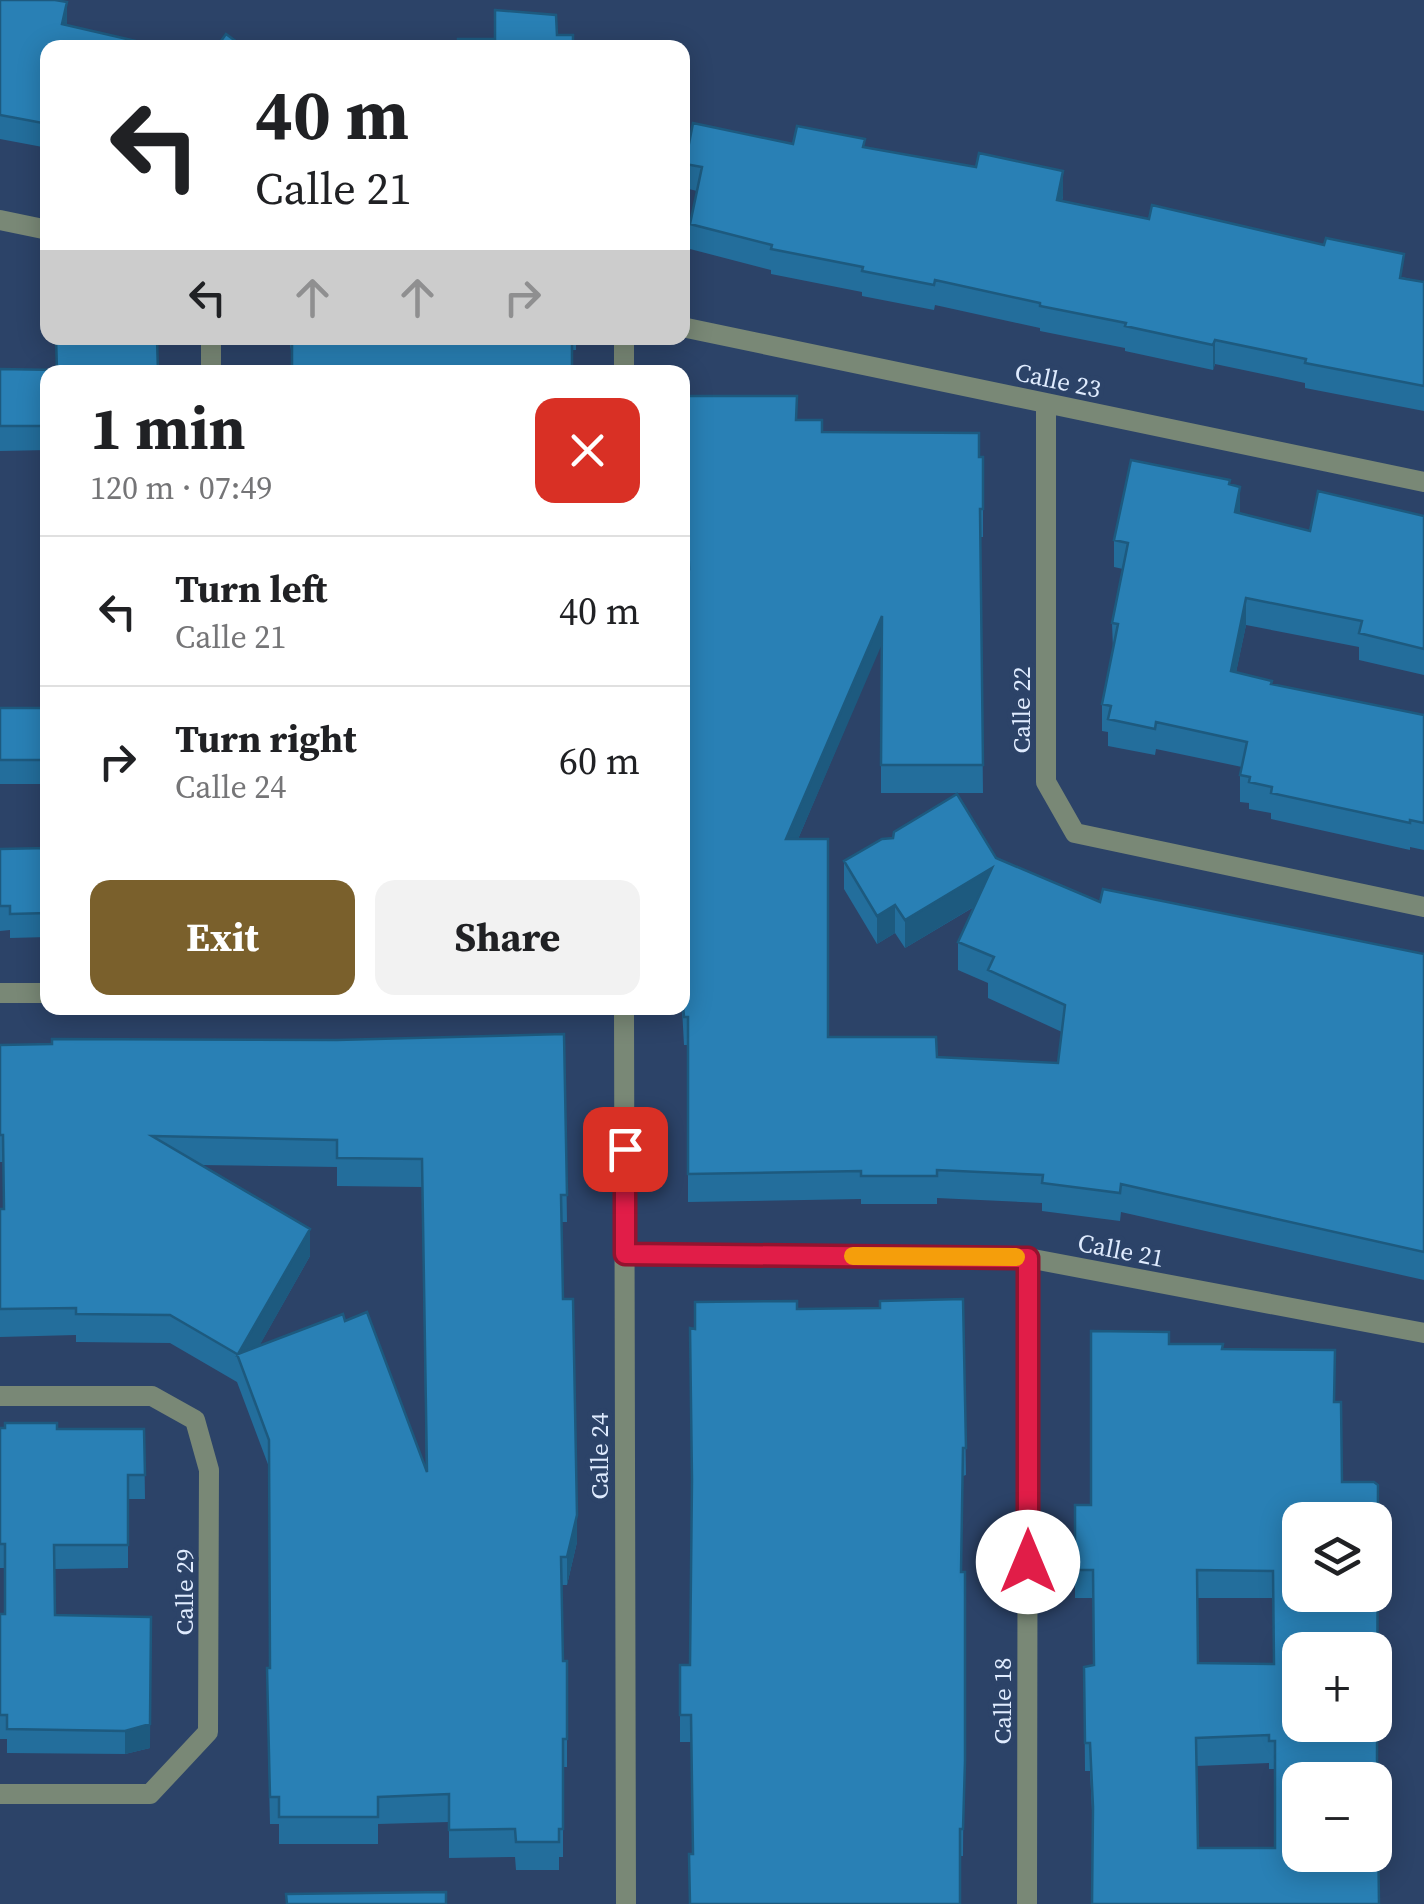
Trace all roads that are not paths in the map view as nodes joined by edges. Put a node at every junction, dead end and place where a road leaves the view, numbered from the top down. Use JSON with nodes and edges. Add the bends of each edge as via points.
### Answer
{"nodes":[{"id":1,"x":0,"y":220,"type":"edge"},
{"id":2,"x":40,"y":228,"type":"edge"},
{"id":3,"x":690,"y":328,"type":"edge"},
{"id":4,"x":1046,"y":403,"type":"junction"},
{"id":5,"x":1424,"y":482,"type":"edge"},
{"id":6,"x":1424,"y":908,"type":"edge"},
{"id":7,"x":0,"y":993,"type":"edge"},
{"id":8,"x":40,"y":993,"type":"edge"},
{"id":9,"x":624,"y":1015,"type":"edge"},
{"id":10,"x":625,"y":1254,"type":"junction"},
{"id":11,"x":1028,"y":1258,"type":"junction"},
{"id":12,"x":1424,"y":1333,"type":"edge"},
{"id":13,"x":0,"y":1396,"type":"edge"},
{"id":14,"x":0,"y":1794,"type":"edge"},
{"id":15,"x":626,"y":1904,"type":"edge"},
{"id":16,"x":1027,"y":1904,"type":"edge"}],
"edges":[{"from":1,"to":2,"type":"street"},
{"from":3,"to":4,"type":"street","name":"Calle 23"},
{"from":4,"to":5,"type":"street","name":"Calle 23"},
{"from":4,"to":6,"type":"street","name":"Calle 22","via":[[1046,782],[1075,833]]},
{"from":7,"to":8,"type":"street"},
{"from":9,"to":10,"type":"street","name":"Calle 24"},
{"from":10,"to":11,"type":"street","name":"Calle 21"},
{"from":10,"to":15,"type":"street","name":"Calle 24"},
{"from":11,"to":12,"type":"street","name":"Calle 21"},
{"from":11,"to":16,"type":"street","name":"Calle 18"},
{"from":13,"to":14,"type":"street","name":"Calle 29","via":[[152,1396],[195,1420],[210,1470],[208,1732],[150,1794]]}]}
